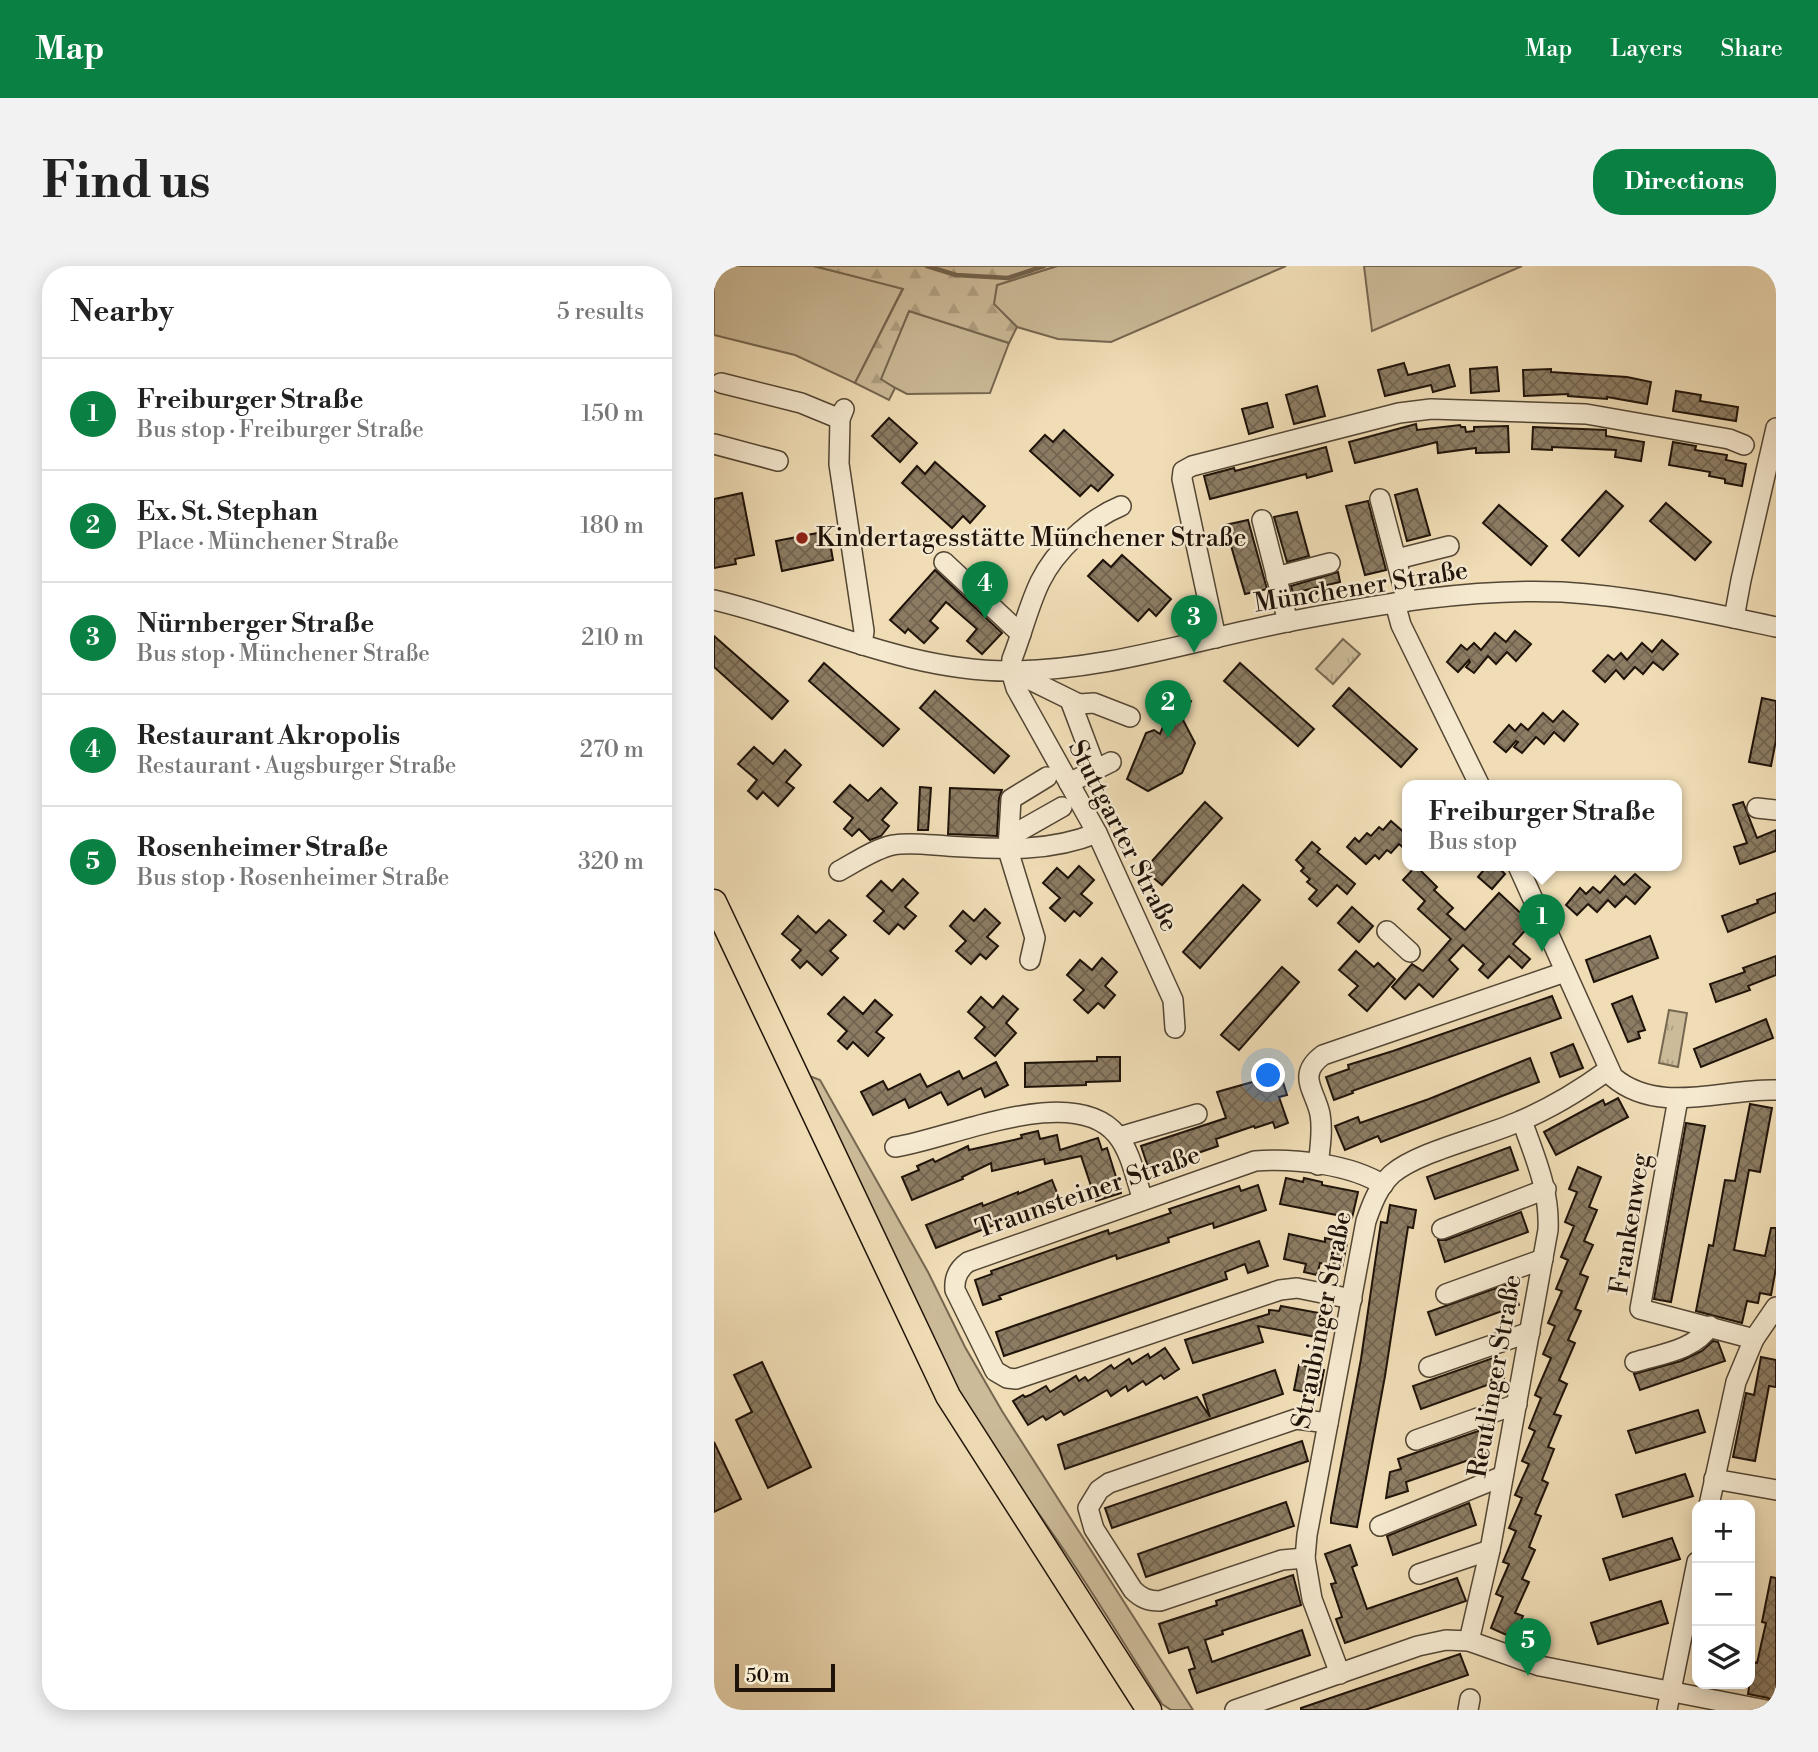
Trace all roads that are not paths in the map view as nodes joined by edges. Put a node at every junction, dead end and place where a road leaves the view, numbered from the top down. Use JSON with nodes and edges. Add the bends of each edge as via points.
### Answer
{"nodes":[{"id":1,"x":721,"y":383,"type":"dead end"},
{"id":2,"x":1776,"y":428,"type":"edge"},
{"id":3,"x":714,"y":444,"type":"edge"},
{"id":4,"x":1744,"y":445,"type":"dead end"},
{"id":5,"x":778,"y":461,"type":"dead end"},
{"id":6,"x":1380,"y":499,"type":"dead end"},
{"id":7,"x":1121,"y":506,"type":"dead end"},
{"id":8,"x":1262,"y":520,"type":"dead end"},
{"id":9,"x":1449,"y":546,"type":"dead end"},
{"id":10,"x":1397,"y":559,"type":"junction"},
{"id":11,"x":944,"y":562,"type":"dead end"},
{"id":12,"x":1331,"y":563,"type":"dead end"},
{"id":13,"x":1276,"y":578,"type":"junction"},
{"id":14,"x":714,"y":600,"type":"edge"},
{"id":15,"x":1401,"y":602,"type":"junction"},
{"id":16,"x":1734,"y":618,"type":"junction"},
{"id":17,"x":1288,"y":622,"type":"junction"},
{"id":18,"x":1776,"y":627,"type":"edge"},
{"id":19,"x":1021,"y":634,"type":"junction"},
{"id":20,"x":1216,"y":638,"type":"junction"},
{"id":21,"x":862,"y":645,"type":"junction"},
{"id":22,"x":1011,"y":671,"type":"junction"},
{"id":23,"x":1070,"y":700,"type":"junction"},
{"id":24,"x":1130,"y":717,"type":"dead end"},
{"id":25,"x":1047,"y":777,"type":"dead end"},
{"id":26,"x":1477,"y":780,"type":"edge"},
{"id":27,"x":1069,"y":783,"type":"junction"},
{"id":28,"x":1062,"y":807,"type":"dead end"},
{"id":29,"x":1097,"y":833,"type":"junction"},
{"id":30,"x":1009,"y":843,"type":"junction"},
{"id":31,"x":839,"y":871,"type":"dead end"},
{"id":32,"x":1520,"y":871,"type":"edge"},
{"id":33,"x":714,"y":902,"type":"edge"},
{"id":34,"x":1387,"y":932,"type":"dead end"},
{"id":35,"x":1410,"y":952,"type":"dead end"},
{"id":36,"x":1030,"y":960,"type":"dead end"},
{"id":37,"x":1566,"y":972,"type":"junction"},
{"id":38,"x":1175,"y":1028,"type":"dead end"},
{"id":39,"x":1608,"y":1070,"type":"junction"},
{"id":40,"x":1776,"y":1087,"type":"edge"},
{"id":41,"x":1678,"y":1099,"type":"junction"},
{"id":42,"x":1197,"y":1114,"type":"dead end"},
{"id":43,"x":1522,"y":1121,"type":"junction"},
{"id":44,"x":1119,"y":1137,"type":"junction"},
{"id":45,"x":895,"y":1147,"type":"dead end"},
{"id":46,"x":1318,"y":1165,"type":"junction"},
{"id":47,"x":1383,"y":1185,"type":"junction"},
{"id":48,"x":1546,"y":1189,"type":"junction"},
{"id":49,"x":1143,"y":1200,"type":"junction"},
{"id":50,"x":1443,"y":1229,"type":"dead end"},
{"id":51,"x":1543,"y":1259,"type":"junction"},
{"id":52,"x":1446,"y":1294,"type":"dead end"},
{"id":53,"x":1352,"y":1299,"type":"junction"},
{"id":54,"x":1776,"y":1307,"type":"edge"},
{"id":55,"x":1710,"y":1326,"type":"junction"},
{"id":56,"x":1530,"y":1332,"type":"junction"},
{"id":57,"x":1754,"y":1339,"type":"junction"},
{"id":58,"x":1635,"y":1362,"type":"dead end"},
{"id":59,"x":1429,"y":1367,"type":"dead end"},
{"id":60,"x":1517,"y":1404,"type":"junction"},
{"id":61,"x":1328,"y":1423,"type":"junction"},
{"id":62,"x":1416,"y":1440,"type":"dead end"},
{"id":63,"x":1503,"y":1476,"type":"junction"},
{"id":64,"x":1714,"y":1479,"type":"junction"},
{"id":65,"x":1776,"y":1490,"type":"edge"},
{"id":66,"x":1710,"y":1500,"type":"edge"},
{"id":67,"x":1380,"y":1526,"type":"dead end"},
{"id":68,"x":1490,"y":1550,"type":"junction"},
{"id":69,"x":1305,"y":1558,"type":"junction"},
{"id":70,"x":1697,"y":1563,"type":"edge"},
{"id":71,"x":1419,"y":1574,"type":"dead end"},
{"id":72,"x":1469,"y":1642,"type":"junction"},
{"id":73,"x":1339,"y":1674,"type":"junction"},
{"id":74,"x":1671,"y":1690,"type":"junction"},
{"id":75,"x":1149,"y":1710,"type":"edge"},
{"id":76,"x":1235,"y":1710,"type":"edge"},
{"id":77,"x":1667,"y":1710,"type":"edge"},
{"id":78,"x":1766,"y":1710,"type":"edge"}],
"edges":[{"from":1,"to":21,"type":"street","via":[[842,414],[839,464],[864,631]]},
{"from":2,"to":16,"type":"street"},
{"from":3,"to":5,"type":"street"},
{"from":4,"to":20,"type":"street","via":[[1586,414],[1432,409],[1399,413],[1192,466],[1183,471],[1182,479]]},
{"from":6,"to":10,"type":"street"},
{"from":7,"to":19,"type":"street","via":[[1092,521],[1052,564],[1038,586]]},
{"from":8,"to":13,"type":"street"},
{"from":9,"to":10,"type":"street"},
{"from":10,"to":15,"type":"street"},
{"from":11,"to":19,"type":"street"},
{"from":12,"to":13,"type":"street"},
{"from":13,"to":17,"type":"street"},
{"from":14,"to":21,"type":"street","name":"Münchener Straße"},
{"from":15,"to":16,"type":"street","name":"Münchener Straße","via":[[1558,592],[1630,598]]},
{"from":15,"to":17,"type":"street","name":"Münchener Straße"},
{"from":15,"to":26,"type":"street","via":[[1401,625]]},
{"from":16,"to":18,"type":"street","name":"Münchener Straße"},
{"from":17,"to":20,"type":"street","name":"Münchener Straße"},
{"from":19,"to":22,"type":"street"},
{"from":20,"to":22,"type":"street","name":"Münchener Straße","via":[[1086,666]]},
{"from":21,"to":22,"type":"street","name":"Münchener Straße","via":[[935,663]]},
{"from":22,"to":23,"type":"street"},
{"from":22,"to":27,"type":"street","name":"Stuttgarter Straße"},
{"from":23,"to":24,"type":"street","via":[[1094,703]]},
{"from":23,"to":27,"type":"street","via":[[1103,766]]},
{"from":25,"to":30,"type":"street","via":[[1011,799]]},
{"from":27,"to":29,"type":"street","name":"Stuttgarter Straße"},
{"from":28,"to":30,"type":"street"},
{"from":29,"to":30,"type":"street","via":[[1061,845]]},
{"from":29,"to":38,"type":"street","name":"Stuttgarter Straße","via":[[1173,1000]]},
{"from":30,"to":31,"type":"street","via":[[899,844]]},
{"from":30,"to":36,"type":"street","via":[[1035,938]]},
{"from":32,"to":37,"type":"street"},
{"from":33,"to":75,"type":"main road","via":[[948,1396]]},
{"from":34,"to":35,"type":"street"},
{"from":37,"to":39,"type":"street"},
{"from":37,"to":46,"type":"street","via":[[1314,1061],[1308,1079],[1320,1113]]},
{"from":39,"to":41,"type":"street","via":[[1633,1090]]},
{"from":39,"to":43,"type":"street","name":"Straubinger Straße"},
{"from":40,"to":41,"type":"street"},
{"from":41,"to":55,"type":"street","name":"Frankenweg","via":[[1640,1309]]},
{"from":42,"to":44,"type":"street"},
{"from":43,"to":47,"type":"street","name":"Straubinger Straße","via":[[1409,1163]]},
{"from":43,"to":48,"type":"street","name":"Reutlinger Straße"},
{"from":44,"to":45,"type":"street","via":[[1094,1118],[1059,1113],[1011,1117]]},
{"from":44,"to":49,"type":"street"},
{"from":46,"to":47,"type":"street","name":"Traunsteiner Straße","via":[[1366,1174]]},
{"from":46,"to":49,"type":"street","name":"Traunsteiner Straße","via":[[1280,1159],[1255,1161]]},
{"from":47,"to":53,"type":"street","name":"Straubinger Straße","via":[[1367,1221]]},
{"from":48,"to":50,"type":"street"},
{"from":48,"to":51,"type":"street","name":"Reutlinger Straße","via":[[1549,1208]]},
{"from":49,"to":53,"type":"street","name":"Traunsteiner Straße","via":[[962,1266],[955,1290],[995,1371],[1016,1379],[1280,1290],[1297,1288]]},
{"from":51,"to":52,"type":"street"},
{"from":51,"to":56,"type":"street","name":"Reutlinger Straße"},
{"from":53,"to":61,"type":"street","name":"Straubinger Straße"},
{"from":54,"to":57,"type":"street"},
{"from":55,"to":57,"type":"street"},
{"from":55,"to":58,"type":"street","via":[[1695,1343]]},
{"from":56,"to":59,"type":"street"},
{"from":56,"to":60,"type":"street","name":"Reutlinger Straße"},
{"from":57,"to":64,"type":"street","via":[[1736,1382]]},
{"from":60,"to":62,"type":"street"},
{"from":60,"to":63,"type":"street","name":"Reutlinger Straße"},
{"from":61,"to":69,"type":"street","name":"Straubinger Straße"},
{"from":61,"to":69,"type":"street","via":[[1296,1419],[1109,1483],[1088,1508],[1094,1529],[1133,1590],[1151,1601],[1282,1560]]},
{"from":63,"to":67,"type":"street"},
{"from":63,"to":68,"type":"street","name":"Reutlinger Straße"},
{"from":64,"to":65,"type":"street"},
{"from":64,"to":66,"type":"street"},
{"from":68,"to":71,"type":"street"},
{"from":68,"to":72,"type":"street","name":"Reutlinger Straße"},
{"from":69,"to":73,"type":"street","name":"Straubinger Straße","via":[[1312,1599]]},
{"from":70,"to":74,"type":"street"},
{"from":72,"to":73,"type":"street","via":[[1432,1642]]},
{"from":72,"to":74,"type":"street","via":[[1541,1666]]},
{"from":73,"to":76,"type":"street"},
{"from":74,"to":77,"type":"street"},
{"from":74,"to":78,"type":"street"}]}
